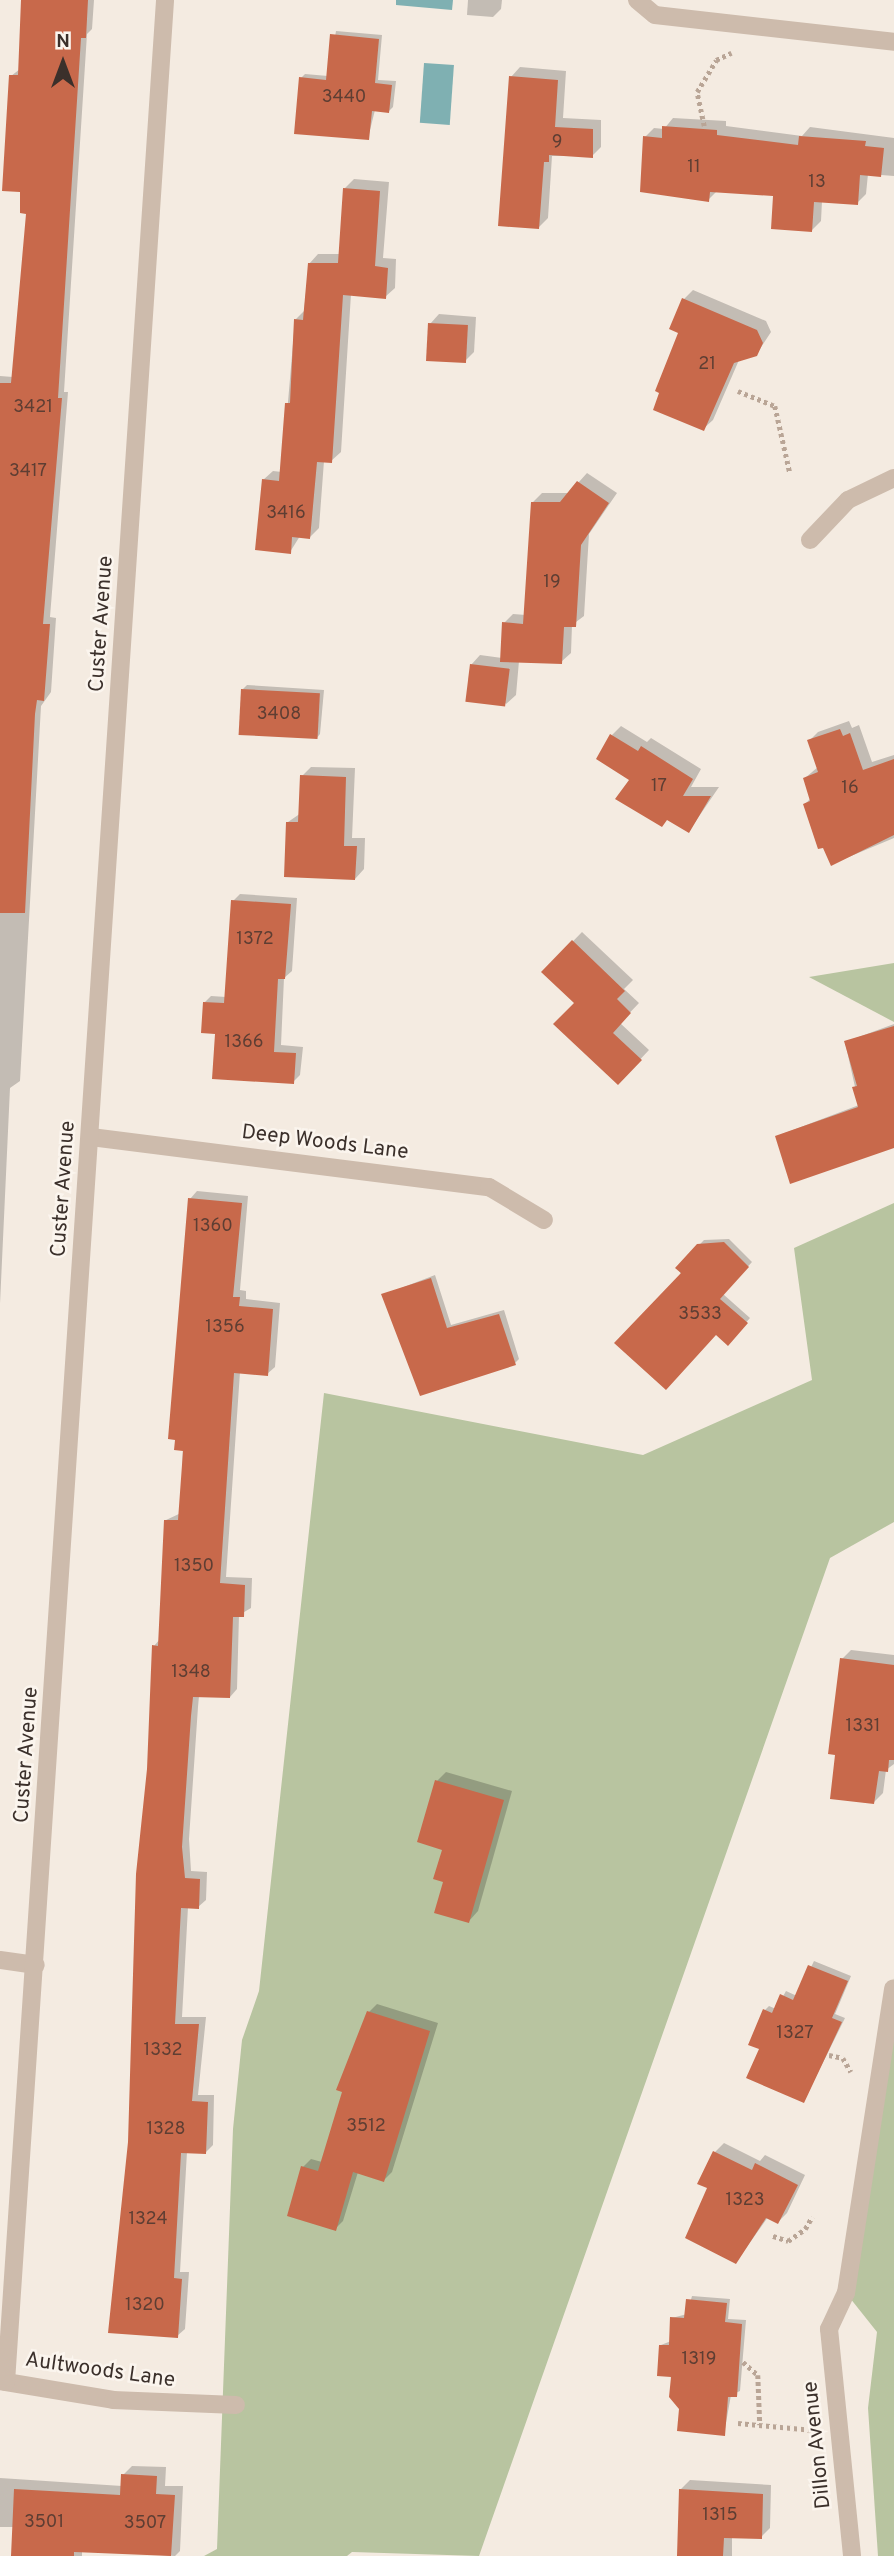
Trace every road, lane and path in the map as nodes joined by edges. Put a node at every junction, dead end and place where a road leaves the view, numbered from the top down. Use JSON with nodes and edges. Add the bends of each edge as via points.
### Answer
{"nodes":[{"id":1,"x":166,"y":0,"type":"edge"},
{"id":2,"x":637,"y":0,"type":"edge"},
{"id":3,"x":894,"y":42,"type":"edge"},
{"id":4,"x":741,"y":48,"type":"dead end"},
{"id":5,"x":704,"y":126,"type":"dead end"},
{"id":6,"x":738,"y":391,"type":"dead end"},
{"id":7,"x":790,"y":473,"type":"dead end"},
{"id":8,"x":894,"y":478,"type":"edge"},
{"id":9,"x":810,"y":540,"type":"dead end"},
{"id":10,"x":91,"y":1137,"type":"junction"},
{"id":11,"x":544,"y":1220,"type":"dead end"},
{"id":12,"x":0,"y":1961,"type":"edge"},
{"id":13,"x":36,"y":1965,"type":"junction"},
{"id":14,"x":893,"y":1989,"type":"edge"},
{"id":15,"x":812,"y":2217,"type":"dead end"},
{"id":16,"x":773,"y":2236,"type":"dead end"},
{"id":17,"x":743,"y":2362,"type":"dead end"},
{"id":18,"x":3,"y":2381,"type":"edge"},
{"id":19,"x":236,"y":2405,"type":"dead end"},
{"id":20,"x":738,"y":2423,"type":"dead end"},
{"id":21,"x":760,"y":2425,"type":"junction"},
{"id":22,"x":839,"y":2432,"type":"junction"},
{"id":23,"x":852,"y":2556,"type":"edge"}],
"edges":[{"from":1,"to":10,"type":"street","name":"Custer Avenue"},
{"from":2,"to":3,"type":"street","via":[[654,15]]},
{"from":4,"to":5,"type":"path","via":[[716,60],[696,92]]},
{"from":6,"to":7,"type":"path","via":[[775,406]]},
{"from":8,"to":9,"type":"street","via":[[848,500]]},
{"from":10,"to":11,"type":"street","name":"Deep Woods Lane","via":[[489,1187]]},
{"from":10,"to":13,"type":"street","name":"Custer Avenue"},
{"from":12,"to":13,"type":"street"},
{"from":13,"to":18,"type":"street","name":"Custer Avenue"},
{"from":14,"to":22,"type":"street","name":"Dillon Avenue","via":[[846,2293],[829,2329]]},
{"from":15,"to":16,"type":"path","via":[[805,2230],[788,2241]]},
{"from":17,"to":21,"type":"path","via":[[758,2375]]},
{"from":18,"to":19,"type":"street","name":"Aultwoods Lane","via":[[113,2400]]},
{"from":20,"to":21,"type":"path"},
{"from":21,"to":22,"type":"path"},
{"from":22,"to":23,"type":"street","name":"Dillon Avenue"}]}
